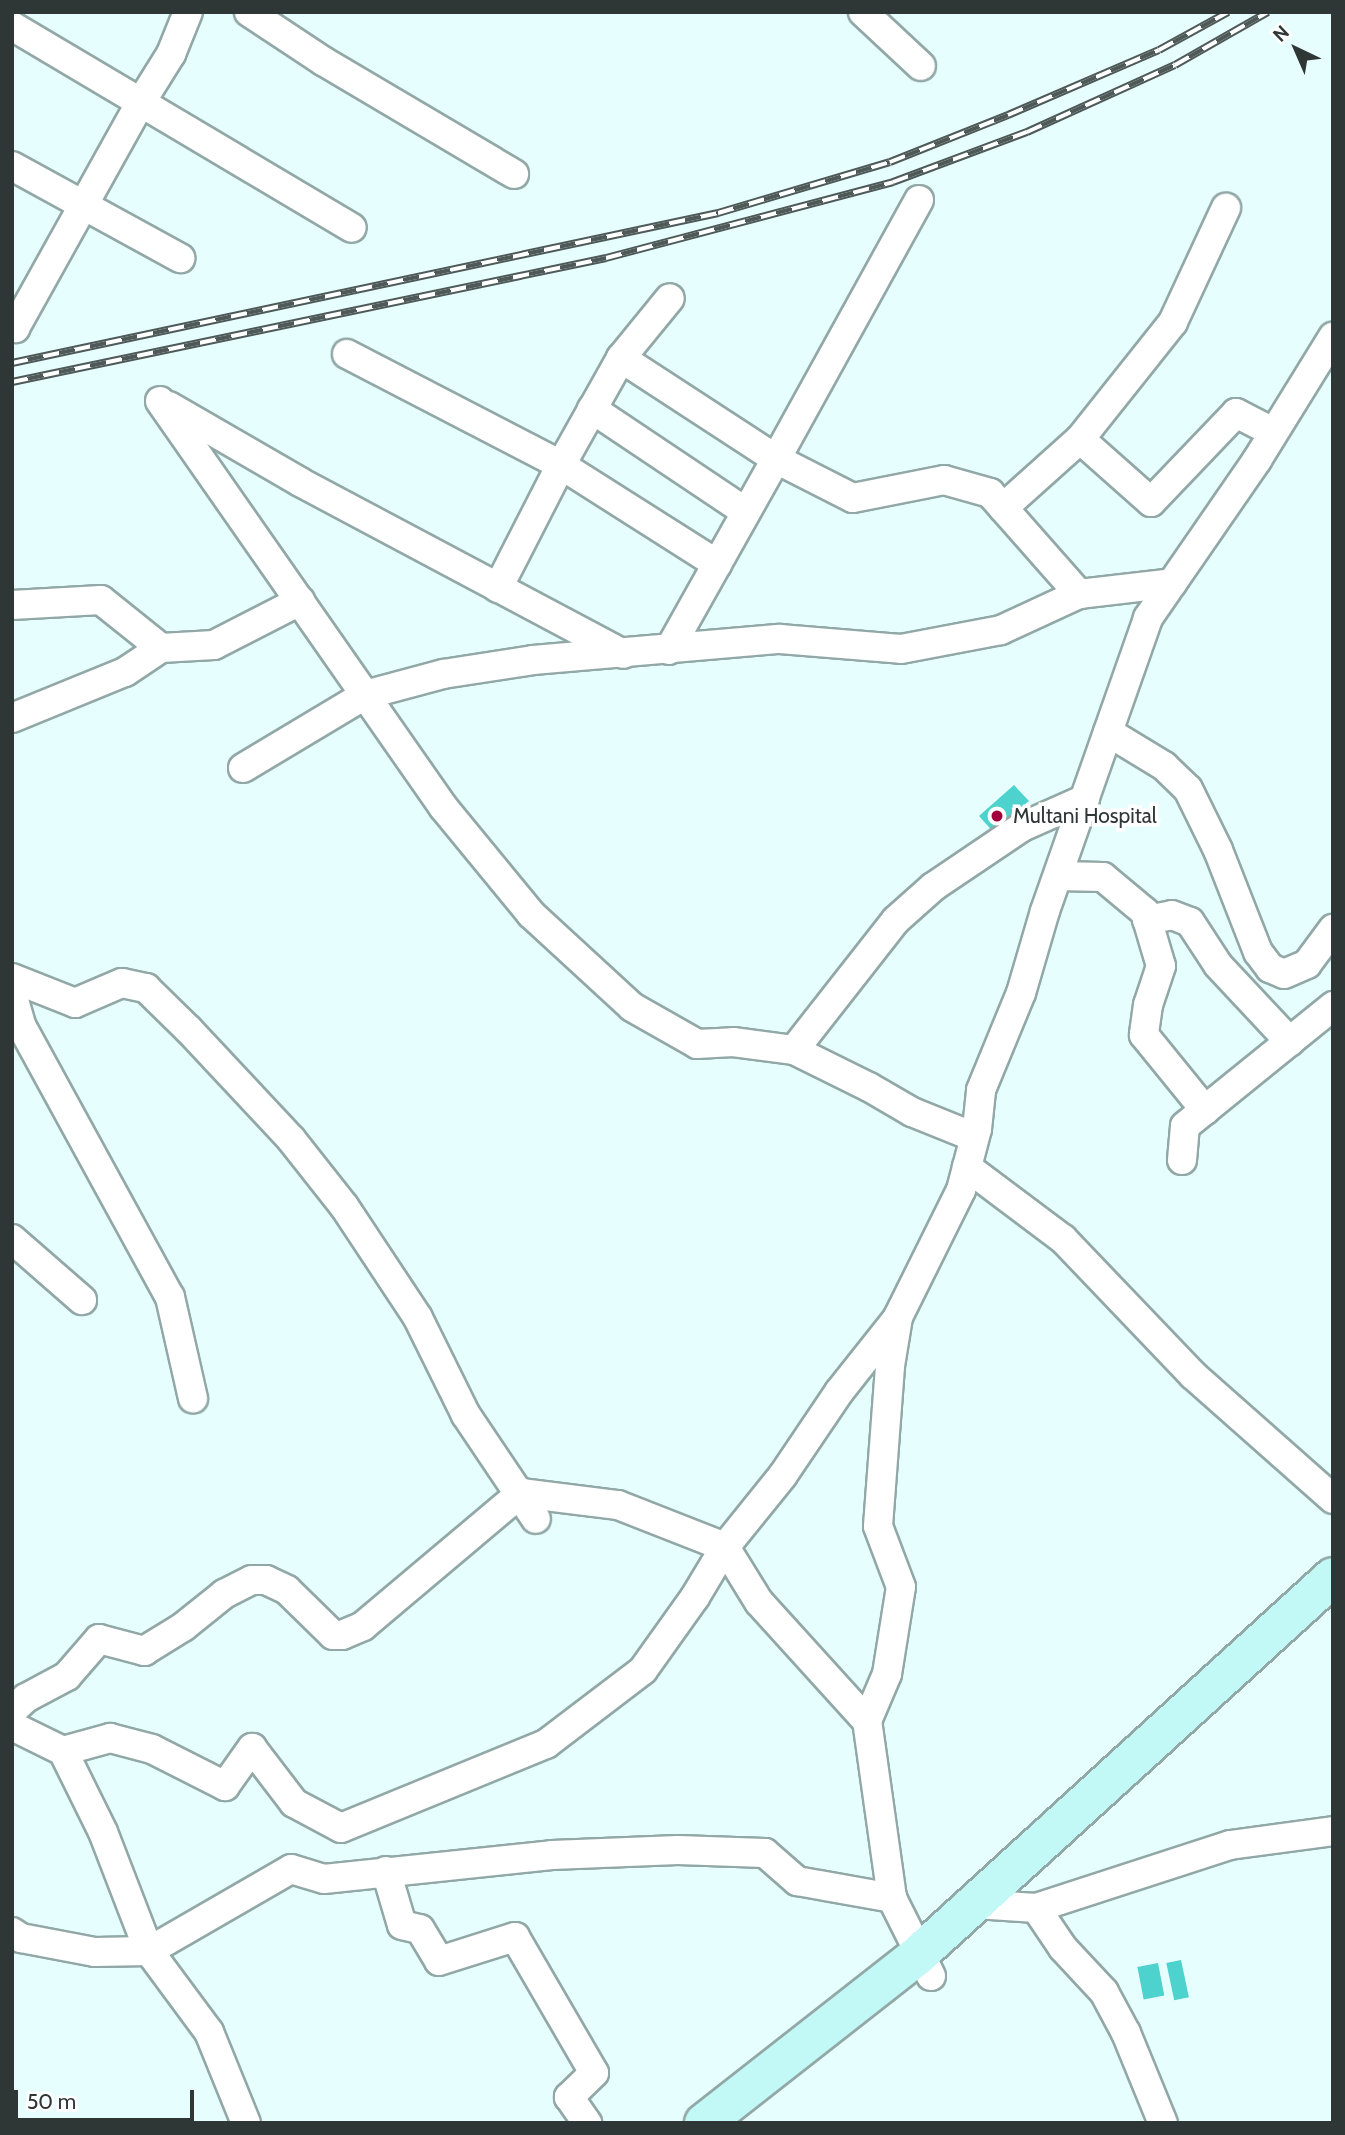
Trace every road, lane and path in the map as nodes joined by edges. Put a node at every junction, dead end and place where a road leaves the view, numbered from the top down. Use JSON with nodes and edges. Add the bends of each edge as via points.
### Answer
{"nodes":[{"id":1,"x":188,"y":12,"type":"edge"},
{"id":2,"x":249,"y":12,"type":"edge"},
{"id":3,"x":863,"y":12,"type":"edge"},
{"id":4,"x":12,"y":26,"type":"edge"},
{"id":5,"x":921,"y":66,"type":"dead end"},
{"id":6,"x":141,"y":102,"type":"junction"},
{"id":7,"x":12,"y":166,"type":"edge"},
{"id":8,"x":514,"y":174,"type":"dead end"},
{"id":9,"x":919,"y":200,"type":"dead end"},
{"id":10,"x":82,"y":206,"type":"junction"},
{"id":11,"x":1226,"y":208,"type":"dead end"},
{"id":12,"x":352,"y":228,"type":"dead end"},
{"id":13,"x":180,"y":258,"type":"dead end"},
{"id":14,"x":670,"y":298,"type":"dead end"},
{"id":15,"x":12,"y":326,"type":"edge"},
{"id":16,"x":1333,"y":337,"type":"edge"},
{"id":17,"x":347,"y":354,"type":"dead end"},
{"id":18,"x":621,"y":358,"type":"junction"},
{"id":19,"x":592,"y":410,"type":"junction"},
{"id":20,"x":1273,"y":432,"type":"junction"},
{"id":21,"x":1080,"y":439,"type":"junction"},
{"id":22,"x":775,"y":459,"type":"junction"},
{"id":23,"x":561,"y":465,"type":"junction"},
{"id":24,"x":1003,"y":508,"type":"junction"},
{"id":25,"x":746,"y":512,"type":"junction"},
{"id":26,"x":717,"y":564,"type":"junction"},
{"id":27,"x":1172,"y":583,"type":"junction"},
{"id":28,"x":498,"y":588,"type":"junction"},
{"id":29,"x":1079,"y":594,"type":"junction"},
{"id":30,"x":300,"y":601,"type":"junction"},
{"id":31,"x":12,"y":605,"type":"edge"},
{"id":32,"x":161,"y":648,"type":"junction"},
{"id":33,"x":669,"y":650,"type":"junction"},
{"id":34,"x":623,"y":654,"type":"junction"},
{"id":35,"x":365,"y":695,"type":"junction"},
{"id":36,"x":12,"y":718,"type":"edge"},
{"id":37,"x":1108,"y":732,"type":"junction"},
{"id":38,"x":243,"y":768,"type":"dead end"},
{"id":39,"x":1085,"y":799,"type":"junction"},
{"id":40,"x":1058,"y":876,"type":"junction"},
{"id":41,"x":1147,"y":920,"type":"junction"},
{"id":42,"x":1333,"y":929,"type":"edge"},
{"id":43,"x":12,"y":978,"type":"edge"},
{"id":44,"x":12,"y":993,"type":"edge"},
{"id":45,"x":1333,"y":1006,"type":"edge"},
{"id":46,"x":1290,"y":1042,"type":"junction"},
{"id":47,"x":794,"y":1051,"type":"junction"},
{"id":48,"x":1205,"y":1110,"type":"junction"},
{"id":49,"x":974,"y":1137,"type":"junction"},
{"id":50,"x":1182,"y":1160,"type":"dead end"},
{"id":51,"x":967,"y":1167,"type":"junction"},
{"id":52,"x":12,"y":1239,"type":"edge"},
{"id":53,"x":82,"y":1300,"type":"dead end"},
{"id":54,"x":898,"y":1317,"type":"junction"},
{"id":55,"x":193,"y":1398,"type":"dead end"},
{"id":56,"x":521,"y":1493,"type":"junction"},
{"id":57,"x":1333,"y":1499,"type":"edge"},
{"id":58,"x":536,"y":1519,"type":"dead end"},
{"id":59,"x":725,"y":1548,"type":"junction"},
{"id":60,"x":1333,"y":1577,"type":"edge"},
{"id":61,"x":1333,"y":1613,"type":"edge"},
{"id":62,"x":12,"y":1711,"type":"edge"},
{"id":63,"x":867,"y":1721,"type":"junction"},
{"id":64,"x":12,"y":1726,"type":"edge"},
{"id":65,"x":63,"y":1751,"type":"junction"},
{"id":66,"x":1333,"y":1831,"type":"edge"},
{"id":67,"x":386,"y":1871,"type":"junction"},
{"id":68,"x":892,"y":1898,"type":"junction"},
{"id":69,"x":1006,"y":1907,"type":"junction"},
{"id":70,"x":12,"y":1932,"type":"edge"},
{"id":71,"x":149,"y":1951,"type":"junction"},
{"id":72,"x":924,"y":1965,"type":"junction"},
{"id":73,"x":246,"y":2123,"type":"edge"},
{"id":74,"x":586,"y":2123,"type":"edge"},
{"id":75,"x":704,"y":2123,"type":"edge"},
{"id":76,"x":743,"y":2123,"type":"edge"},
{"id":77,"x":1163,"y":2123,"type":"edge"}],
"edges":[{"from":1,"to":6,"type":"street","via":[[171,54]]},
{"from":2,"to":8,"type":"street"},
{"from":3,"to":5,"type":"street"},
{"from":4,"to":6,"type":"street"},
{"from":6,"to":10,"type":"street"},
{"from":6,"to":12,"type":"street"},
{"from":7,"to":10,"type":"street"},
{"from":9,"to":22,"type":"street"},
{"from":10,"to":13,"type":"street"},
{"from":10,"to":15,"type":"street","via":[[15,328]]},
{"from":11,"to":21,"type":"street","via":[[1172,322]]},
{"from":14,"to":18,"type":"street"},
{"from":16,"to":20,"type":"street"},
{"from":17,"to":23,"type":"street"},
{"from":18,"to":19,"type":"street"},
{"from":18,"to":22,"type":"street"},
{"from":19,"to":23,"type":"street"},
{"from":19,"to":25,"type":"street"},
{"from":20,"to":21,"type":"street","via":[[1236,413],[1151,502]]},
{"from":20,"to":27,"type":"street"},
{"from":21,"to":24,"type":"street"},
{"from":22,"to":24,"type":"street","via":[[853,498],[944,480],[990,493]]},
{"from":22,"to":25,"type":"street"},
{"from":23,"to":26,"type":"street"},
{"from":23,"to":28,"type":"street"},
{"from":24,"to":29,"type":"street"},
{"from":25,"to":26,"type":"street"},
{"from":26,"to":33,"type":"street"},
{"from":27,"to":29,"type":"street"},
{"from":27,"to":37,"type":"street","via":[[1148,618]]},
{"from":28,"to":30,"type":"street","via":[[160,401]]},
{"from":28,"to":34,"type":"street"},
{"from":29,"to":33,"type":"street","via":[[1001,630],[901,649],[780,639]]},
{"from":30,"to":32,"type":"street","via":[[214,645]]},
{"from":30,"to":35,"type":"street"},
{"from":31,"to":32,"type":"street","via":[[101,600]]},
{"from":32,"to":36,"type":"street","via":[[124,672]]},
{"from":33,"to":34,"type":"street"},
{"from":34,"to":35,"type":"street","via":[[533,660],[443,674]]},
{"from":35,"to":38,"type":"street"},
{"from":35,"to":47,"type":"street","via":[[444,808],[531,914],[632,1007],[696,1044],[733,1042]]},
{"from":37,"to":39,"type":"street"},
{"from":37,"to":42,"type":"street","via":[[1164,766],[1188,789],[1258,952],[1270,968],[1284,974],[1307,964]]},
{"from":39,"to":40,"type":"street"},
{"from":39,"to":47,"type":"street","via":[[1022,827],[933,887],[896,920]]},
{"from":40,"to":41,"type":"street","via":[[1103,877],[1145,912]]},
{"from":40,"to":49,"type":"street","via":[[1021,993],[981,1090]]},
{"from":41,"to":46,"type":"street","via":[[1172,915],[1190,922],[1218,965]]},
{"from":41,"to":48,"type":"street","via":[[1161,966],[1144,1035]]},
{"from":43,"to":56,"type":"street","via":[[75,1003],[122,983],[146,988],[189,1030],[291,1139],[344,1206],[418,1318],[466,1415]]},
{"from":44,"to":55,"type":"street","via":[[22,1027],[170,1297]]},
{"from":45,"to":46,"type":"street"},
{"from":46,"to":48,"type":"street"},
{"from":47,"to":49,"type":"street","via":[[912,1112]]},
{"from":48,"to":50,"type":"street","via":[[1185,1126]]},
{"from":49,"to":51,"type":"street"},
{"from":51,"to":54,"type":"street","via":[[961,1190]]},
{"from":51,"to":57,"type":"street","via":[[1063,1239],[1193,1375]]},
{"from":52,"to":53,"type":"street"},
{"from":54,"to":59,"type":"street"},
{"from":54,"to":63,"type":"street","via":[[878,1526],[901,1587],[887,1674]]},
{"from":56,"to":58,"type":"street"},
{"from":56,"to":59,"type":"street","via":[[618,1505]]},
{"from":56,"to":62,"type":"street","via":[[363,1626],[342,1635],[333,1635],[287,1590],[266,1580],[252,1580],[224,1594],[183,1628],[144,1651],[99,1639],[67,1676]]},
{"from":59,"to":63,"type":"street","via":[[759,1602]]},
{"from":59,"to":65,"type":"street","via":[[643,1670],[546,1744],[341,1828],[294,1803],[252,1748],[225,1786],[152,1749],[110,1738]]},
{"from":60,"to":69,"type":"main road"},
{"from":61,"to":69,"type":"main road"},
{"from":63,"to":68,"type":"street"},
{"from":64,"to":65,"type":"street"},
{"from":65,"to":71,"type":"street","via":[[103,1832]]},
{"from":66,"to":69,"type":"street","via":[[1230,1845]]},
{"from":67,"to":68,"type":"street","via":[[552,1855],[678,1850],[765,1853],[797,1881]]},
{"from":67,"to":71,"type":"street","via":[[324,1879],[290,1869]]},
{"from":67,"to":74,"type":"street","via":[[402,1925],[420,1929],[439,1961],[515,1937],[594,2073],[569,2097]]},
{"from":68,"to":72,"type":"street"},
{"from":69,"to":72,"type":"main road"},
{"from":69,"to":77,"type":"street","via":[[1063,1948],[1104,1992],[1126,2032]]},
{"from":70,"to":71,"type":"street","via":[[21,1938],[95,1952]]},
{"from":71,"to":73,"type":"street","via":[[209,2032]]},
{"from":72,"to":75,"type":"main road"},
{"from":72,"to":76,"type":"main road"}]}
